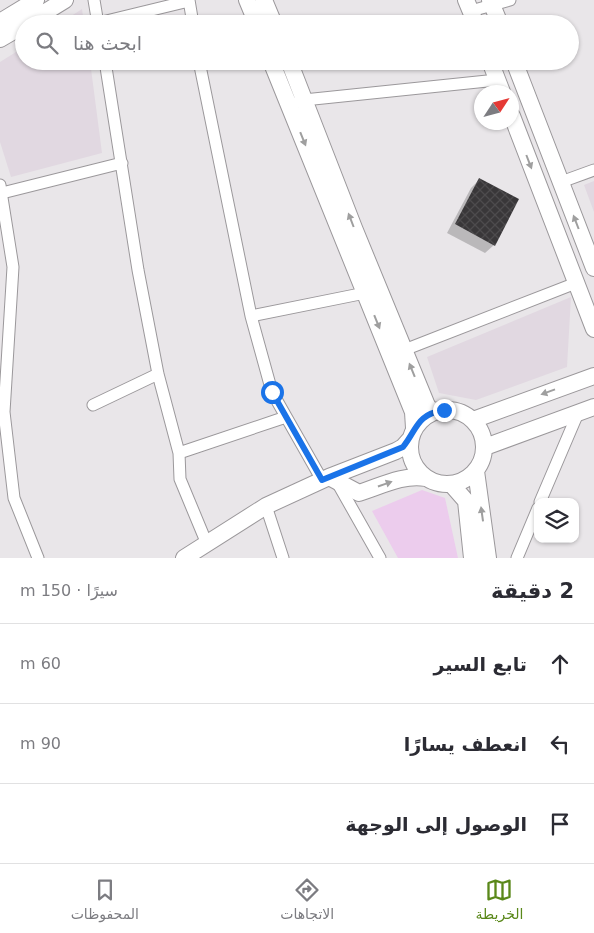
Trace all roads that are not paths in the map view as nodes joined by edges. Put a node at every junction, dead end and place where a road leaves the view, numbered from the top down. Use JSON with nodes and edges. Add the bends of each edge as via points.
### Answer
{"nodes":[{"id":1,"x":36,"y":0,"type":"edge"},
{"id":2,"x":65,"y":0,"type":"edge"},
{"id":3,"x":94,"y":0,"type":"edge"},
{"id":4,"x":247,"y":0,"type":"edge"},
{"id":5,"x":264,"y":0,"type":"edge"},
{"id":6,"x":510,"y":0,"type":"edge"},
{"id":7,"x":189,"y":1,"type":"edge"},
{"id":8,"x":491,"y":3,"type":"edge"},
{"id":9,"x":471,"y":12,"type":"edge"},
{"id":10,"x":40,"y":15,"type":"edge"},
{"id":11,"x":97,"y":15,"type":"edge"},
{"id":12,"x":131,"y":15,"type":"edge"},
{"id":13,"x":191,"y":15,"type":"edge"},
{"id":14,"x":253,"y":15,"type":"edge"},
{"id":15,"x":270,"y":15,"type":"edge"},
{"id":16,"x":496,"y":15,"type":"edge"},
{"id":17,"x":0,"y":22,"type":"edge"},
{"id":18,"x":15,"y":30,"type":"edge"},
{"id":19,"x":0,"y":39,"type":"edge"},
{"id":20,"x":106,"y":70,"type":"edge"},
{"id":21,"x":201,"y":70,"type":"edge"},
{"id":22,"x":277,"y":70,"type":"edge"},
{"id":23,"x":291,"y":70,"type":"edge"},
{"id":24,"x":494,"y":70,"type":"edge"},
{"id":25,"x":517,"y":70,"type":"edge"},
{"id":26,"x":500,"y":85,"type":"edge"},
{"id":27,"x":474,"y":88,"type":"edge"},
{"id":28,"x":297,"y":103,"type":"junction"},
{"id":29,"x":517,"y":130,"type":"edge"},
{"id":30,"x":122,"y":163,"type":"junction"},
{"id":31,"x":594,"y":170,"type":"edge"},
{"id":32,"x":561,"y":182,"type":"junction"},
{"id":33,"x":1,"y":189,"type":"edge"},
{"id":34,"x":594,"y":268,"type":"edge"},
{"id":35,"x":576,"y":283,"type":"junction"},
{"id":36,"x":365,"y":293,"type":"junction"},
{"id":37,"x":251,"y":316,"type":"junction"},
{"id":38,"x":594,"y":329,"type":"edge"},
{"id":39,"x":397,"y":352,"type":"junction"},
{"id":40,"x":158,"y":374,"type":"junction"},
{"id":41,"x":594,"y":376,"type":"edge"},
{"id":42,"x":93,"y":405,"type":"dead end"},
{"id":43,"x":594,"y":407,"type":"edge"},
{"id":44,"x":436,"y":411,"type":"junction"},
{"id":45,"x":578,"y":413,"type":"junction"},
{"id":46,"x":286,"y":417,"type":"junction"},
{"id":47,"x":473,"y":420,"type":"junction"},
{"id":48,"x":413,"y":433,"type":"junction"},
{"id":49,"x":485,"y":447,"type":"junction"},
{"id":50,"x":179,"y":453,"type":"junction"},
{"id":51,"x":476,"y":471,"type":"junction"},
{"id":52,"x":426,"y":478,"type":"junction"},
{"id":53,"x":329,"y":480,"type":"junction"},
{"id":54,"x":452,"y":485,"type":"junction"},
{"id":55,"x":359,"y":493,"type":"junction"},
{"id":56,"x":542,"y":498,"type":"edge"},
{"id":57,"x":266,"y":506,"type":"junction"},
{"id":58,"x":353,"y":509,"type":"junction"},
{"id":59,"x":534,"y":518,"type":"edge"},
{"id":60,"x":207,"y":544,"type":"junction"},
{"id":61,"x":190,"y":557,"type":"edge"},
{"id":62,"x":38,"y":558,"type":"edge"},
{"id":63,"x":283,"y":558,"type":"edge"},
{"id":64,"x":380,"y":558,"type":"edge"},
{"id":65,"x":472,"y":558,"type":"edge"},
{"id":66,"x":488,"y":558,"type":"edge"},
{"id":67,"x":517,"y":558,"type":"edge"}],
"edges":[{"from":1,"to":17,"type":"street"},
{"from":2,"to":10,"type":"street"},
{"from":3,"to":11,"type":"street"},
{"from":4,"to":14,"type":"street"},
{"from":5,"to":15,"type":"street"},
{"from":6,"to":8,"type":"street"},
{"from":7,"to":12,"type":"street"},
{"from":7,"to":13,"type":"street"},
{"from":8,"to":9,"type":"street"},
{"from":8,"to":16,"type":"street"},
{"from":18,"to":19,"type":"street"},
{"from":20,"to":30,"type":"street"},
{"from":21,"to":37,"type":"street"},
{"from":22,"to":28,"type":"street"},
{"from":23,"to":28,"type":"street"},
{"from":24,"to":26,"type":"street"},
{"from":25,"to":32,"type":"street"},
{"from":27,"to":28,"type":"street"},
{"from":28,"to":36,"type":"street","one_way":true},
{"from":39,"to":28,"type":"street","one_way":true,"via":[[357,237]]},
{"from":29,"to":35,"type":"street","one_way":true},
{"from":30,"to":33,"type":"street"},
{"from":30,"to":40,"type":"street"},
{"from":31,"to":32,"type":"street"},
{"from":34,"to":32,"type":"street","one_way":true},
{"from":33,"to":62,"type":"street","via":[[13,267],[4,412],[14,498]]},
{"from":35,"to":38,"type":"street"},
{"from":35,"to":39,"type":"street"},
{"from":36,"to":37,"type":"street"},
{"from":36,"to":39,"type":"street","one_way":true},
{"from":37,"to":46,"type":"street","via":[[272,392]]},
{"from":44,"to":39,"type":"street","one_way":true,"via":[[429,409]]},
{"from":39,"to":48,"type":"street","via":[[413,412]]},
{"from":40,"to":42,"type":"street"},
{"from":40,"to":50,"type":"street"},
{"from":41,"to":47,"type":"street","one_way":true},
{"from":43,"to":45,"type":"street"},
{"from":44,"to":47,"type":"street","via":[[454,410]]},
{"from":44,"to":48,"type":"street","via":[[419,421]]},
{"from":45,"to":49,"type":"street"},
{"from":45,"to":56,"type":"street"},
{"from":46,"to":50,"type":"street"},
{"from":46,"to":53,"type":"street"},
{"from":47,"to":49,"type":"street"},
{"from":48,"to":52,"type":"street","via":[[412,460]]},
{"from":48,"to":53,"type":"street","via":[[396,451]]},
{"from":49,"to":51,"type":"street"},
{"from":50,"to":60,"type":"street","via":[[180,479]]},
{"from":51,"to":54,"type":"street"},
{"from":66,"to":51,"type":"street","one_way":true},
{"from":52,"to":54,"type":"street"},
{"from":55,"to":52,"type":"street","one_way":true,"via":[[405,478]]},
{"from":53,"to":55,"type":"street"},
{"from":53,"to":57,"type":"street"},
{"from":53,"to":58,"type":"street"},
{"from":54,"to":65,"type":"street","via":[[466,501]]},
{"from":55,"to":58,"type":"street"},
{"from":57,"to":60,"type":"street"},
{"from":57,"to":63,"type":"street"},
{"from":58,"to":64,"type":"street"},
{"from":59,"to":67,"type":"street"},
{"from":60,"to":61,"type":"street"}]}
